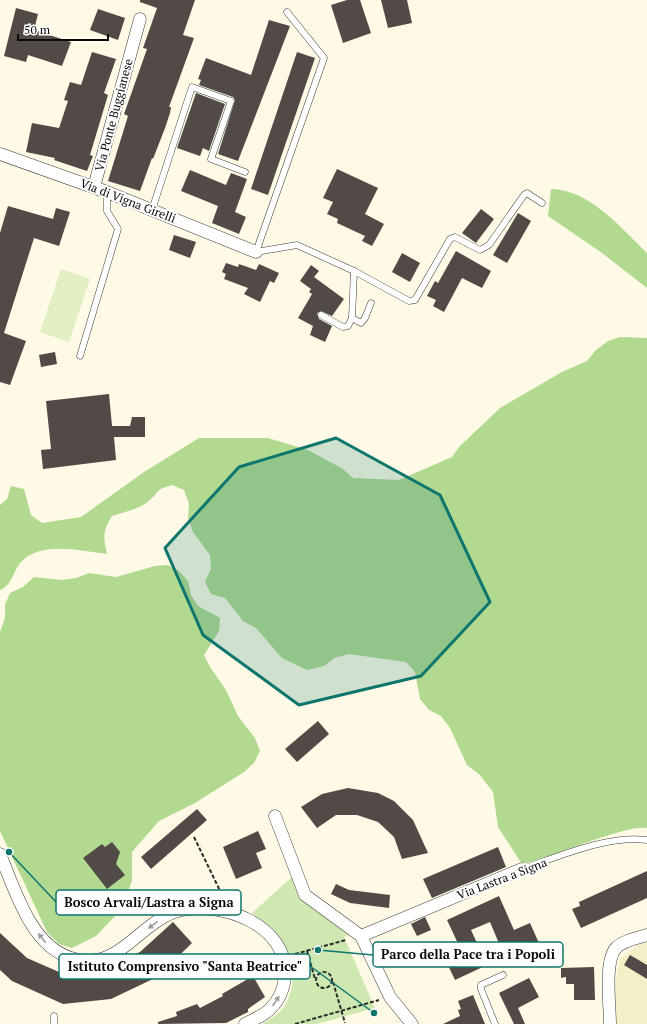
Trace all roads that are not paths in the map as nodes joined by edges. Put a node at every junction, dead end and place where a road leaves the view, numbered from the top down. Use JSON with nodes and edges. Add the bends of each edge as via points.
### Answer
{"nodes":[{"id":1,"x":288,"y":12,"type":"dead end"},
{"id":2,"x":140,"y":19,"type":"dead end"},
{"id":3,"x":0,"y":154,"type":"edge"},
{"id":4,"x":245,"y":172,"type":"dead end"},
{"id":5,"x":94,"y":187,"type":"junction"},
{"id":6,"x":107,"y":192,"type":"junction"},
{"id":7,"x":542,"y":203,"type":"dead end"},
{"id":8,"x":152,"y":210,"type":"junction"},
{"id":9,"x":256,"y":252,"type":"junction"},
{"id":10,"x":354,"y":271,"type":"junction"},
{"id":11,"x":371,"y":303,"type":"dead end"},
{"id":12,"x":321,"y":315,"type":"dead end"},
{"id":13,"x":352,"y":318,"type":"junction"},
{"id":14,"x":80,"y":356,"type":"dead end"},
{"id":15,"x":275,"y":816,"type":"dead end"},
{"id":16,"x":647,"y":840,"type":"edge"},
{"id":17,"x":0,"y":854,"type":"edge"},
{"id":18,"x":522,"y":869,"type":"joint"},
{"id":19,"x":647,"y":935,"type":"edge"},
{"id":20,"x":361,"y":936,"type":"junction"},
{"id":21,"x":503,"y":975,"type":"dead end"},
{"id":22,"x":54,"y":1016,"type":"dead end"},
{"id":23,"x":54,"y":1024,"type":"edge"},
{"id":24,"x":245,"y":1024,"type":"edge"},
{"id":25,"x":412,"y":1024,"type":"edge"},
{"id":26,"x":495,"y":1024,"type":"edge"},
{"id":27,"x":610,"y":1024,"type":"edge"}],
"edges":[{"from":1,"to":9,"type":"lane","via":[[324,58]]},
{"from":2,"to":5,"type":"street","name":"Via Ponte Buggianese"},
{"from":3,"to":5,"type":"street","name":"Via di Vigna Girelli"},
{"from":4,"to":8,"type":"lane","via":[[211,159],[231,101],[192,87]]},
{"from":5,"to":6,"type":"street","name":"Via di Vigna Girelli"},
{"from":6,"to":8,"type":"street","name":"Via di Vigna Girelli"},
{"from":6,"to":14,"type":"lane","via":[[107,211],[118,229]]},
{"from":7,"to":10,"type":"lane","via":[[528,193],[524,195],[489,245],[480,250],[455,237],[450,239],[415,300],[408,300]]},
{"from":8,"to":9,"type":"street","name":"Via di Vigna Girelli"},
{"from":9,"to":10,"type":"lane","via":[[297,245]]},
{"from":10,"to":13,"type":"lane"},
{"from":11,"to":13,"type":"lane","via":[[361,323]]},
{"from":12,"to":13,"type":"lane","via":[[343,327],[348,326]]},
{"from":15,"to":20,"type":"street","via":[[305,895]]},
{"from":16,"to":18,"type":"lane","name":"Via Lastra a Signa","via":[[620,840],[600,844]]},
{"from":24,"to":17,"type":"street","one_way":true,"via":[[267,1012],[277,1000],[285,982],[283,958],[266,931],[253,922],[230,913],[204,908],[177,911],[160,920],[109,957],[91,962],[78,960],[59,953],[41,938],[24,909]]},
{"from":18,"to":20,"type":"street","name":"Via Lastra a Signa"},
{"from":19,"to":27,"type":"street","via":[[617,947],[612,954],[609,977]]},
{"from":20,"to":25,"type":"street","via":[[390,997]]},
{"from":21,"to":26,"type":"lane","via":[[481,985]]},
{"from":22,"to":23,"type":"lane"}]}
